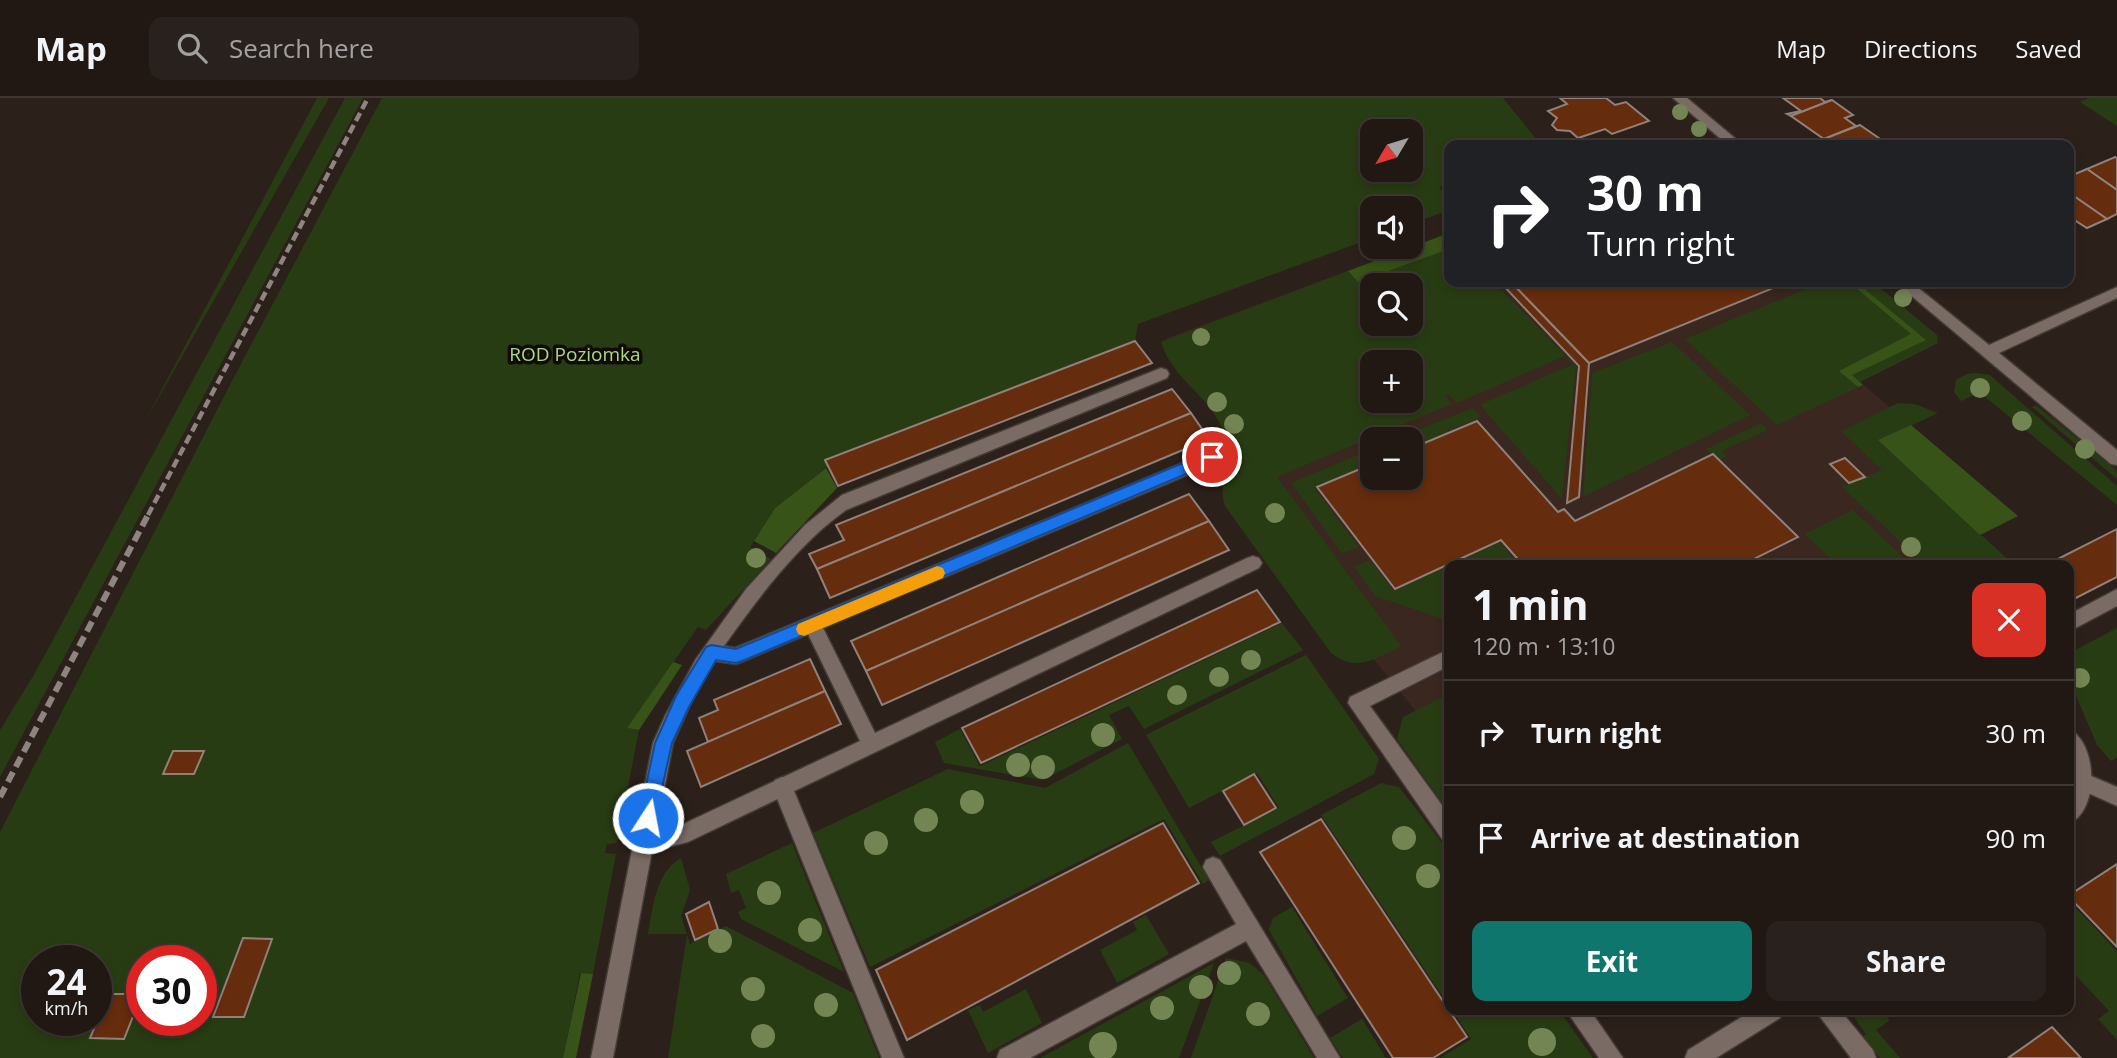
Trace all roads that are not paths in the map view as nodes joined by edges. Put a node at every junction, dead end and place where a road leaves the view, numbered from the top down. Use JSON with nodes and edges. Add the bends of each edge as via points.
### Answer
{"nodes":[{"id":1,"x":1679,"y":98,"type":"edge"},
{"id":2,"x":1731,"y":140,"type":"edge"},
{"id":3,"x":1908,"y":287,"type":"edge"},
{"id":4,"x":2117,"y":292,"type":"edge"},
{"id":5,"x":1987,"y":352,"type":"junction"},
{"id":6,"x":1161,"y":374,"type":"dead end"},
{"id":7,"x":1212,"y":457,"type":"dead end"},
{"id":8,"x":2117,"y":459,"type":"edge"},
{"id":9,"x":1253,"y":563,"type":"dead end"},
{"id":10,"x":2117,"y":597,"type":"edge"},
{"id":11,"x":2074,"y":621,"type":"edge"},
{"id":12,"x":813,"y":625,"type":"junction"},
{"id":13,"x":711,"y":652,"type":"junction"},
{"id":14,"x":1444,"y":660,"type":"edge"},
{"id":15,"x":871,"y":744,"type":"junction"},
{"id":16,"x":2074,"y":750,"type":"edge"},
{"id":17,"x":2084,"y":782,"type":"junction"},
{"id":18,"x":782,"y":786,"type":"junction"},
{"id":19,"x":2117,"y":797,"type":"edge"},
{"id":20,"x":2074,"y":810,"type":"edge"},
{"id":21,"x":1444,"y":825,"type":"edge"},
{"id":22,"x":643,"y":843,"type":"junction"},
{"id":23,"x":1213,"y":867,"type":"dead end"},
{"id":24,"x":1250,"y":928,"type":"junction"},
{"id":25,"x":1581,"y":1015,"type":"edge"},
{"id":26,"x":1764,"y":1015,"type":"edge"},
{"id":27,"x":1830,"y":1015,"type":"edge"},
{"id":28,"x":602,"y":1058,"type":"edge"},
{"id":29,"x":893,"y":1058,"type":"edge"},
{"id":30,"x":1008,"y":1058,"type":"edge"},
{"id":31,"x":1329,"y":1058,"type":"edge"},
{"id":32,"x":1612,"y":1058,"type":"edge"},
{"id":33,"x":1696,"y":1058,"type":"edge"},
{"id":34,"x":1866,"y":1058,"type":"edge"}],
"edges":[{"from":1,"to":2,"type":"street"},
{"from":3,"to":5,"type":"street"},
{"from":4,"to":5,"type":"street"},
{"from":5,"to":8,"type":"street"},
{"from":6,"to":13,"type":"street","via":[[833,509],[749,595]]},
{"from":7,"to":12,"type":"street"},
{"from":9,"to":15,"type":"street"},
{"from":10,"to":11,"type":"street"},
{"from":12,"to":13,"type":"street","via":[[736,656]]},
{"from":12,"to":15,"type":"street"},
{"from":13,"to":22,"type":"street","via":[[663,743]]},
{"from":14,"to":21,"type":"street","via":[[1357,703]]},
{"from":15,"to":18,"type":"street"},
{"from":16,"to":17,"type":"street"},
{"from":17,"to":19,"type":"street"},
{"from":17,"to":20,"type":"street"},
{"from":18,"to":22,"type":"street","via":[[681,835]]},
{"from":18,"to":29,"type":"street"},
{"from":22,"to":28,"type":"street"},
{"from":23,"to":24,"type":"street"},
{"from":24,"to":30,"type":"street"},
{"from":24,"to":31,"type":"street"},
{"from":25,"to":32,"type":"street"},
{"from":26,"to":33,"type":"street"},
{"from":27,"to":34,"type":"street"}]}
